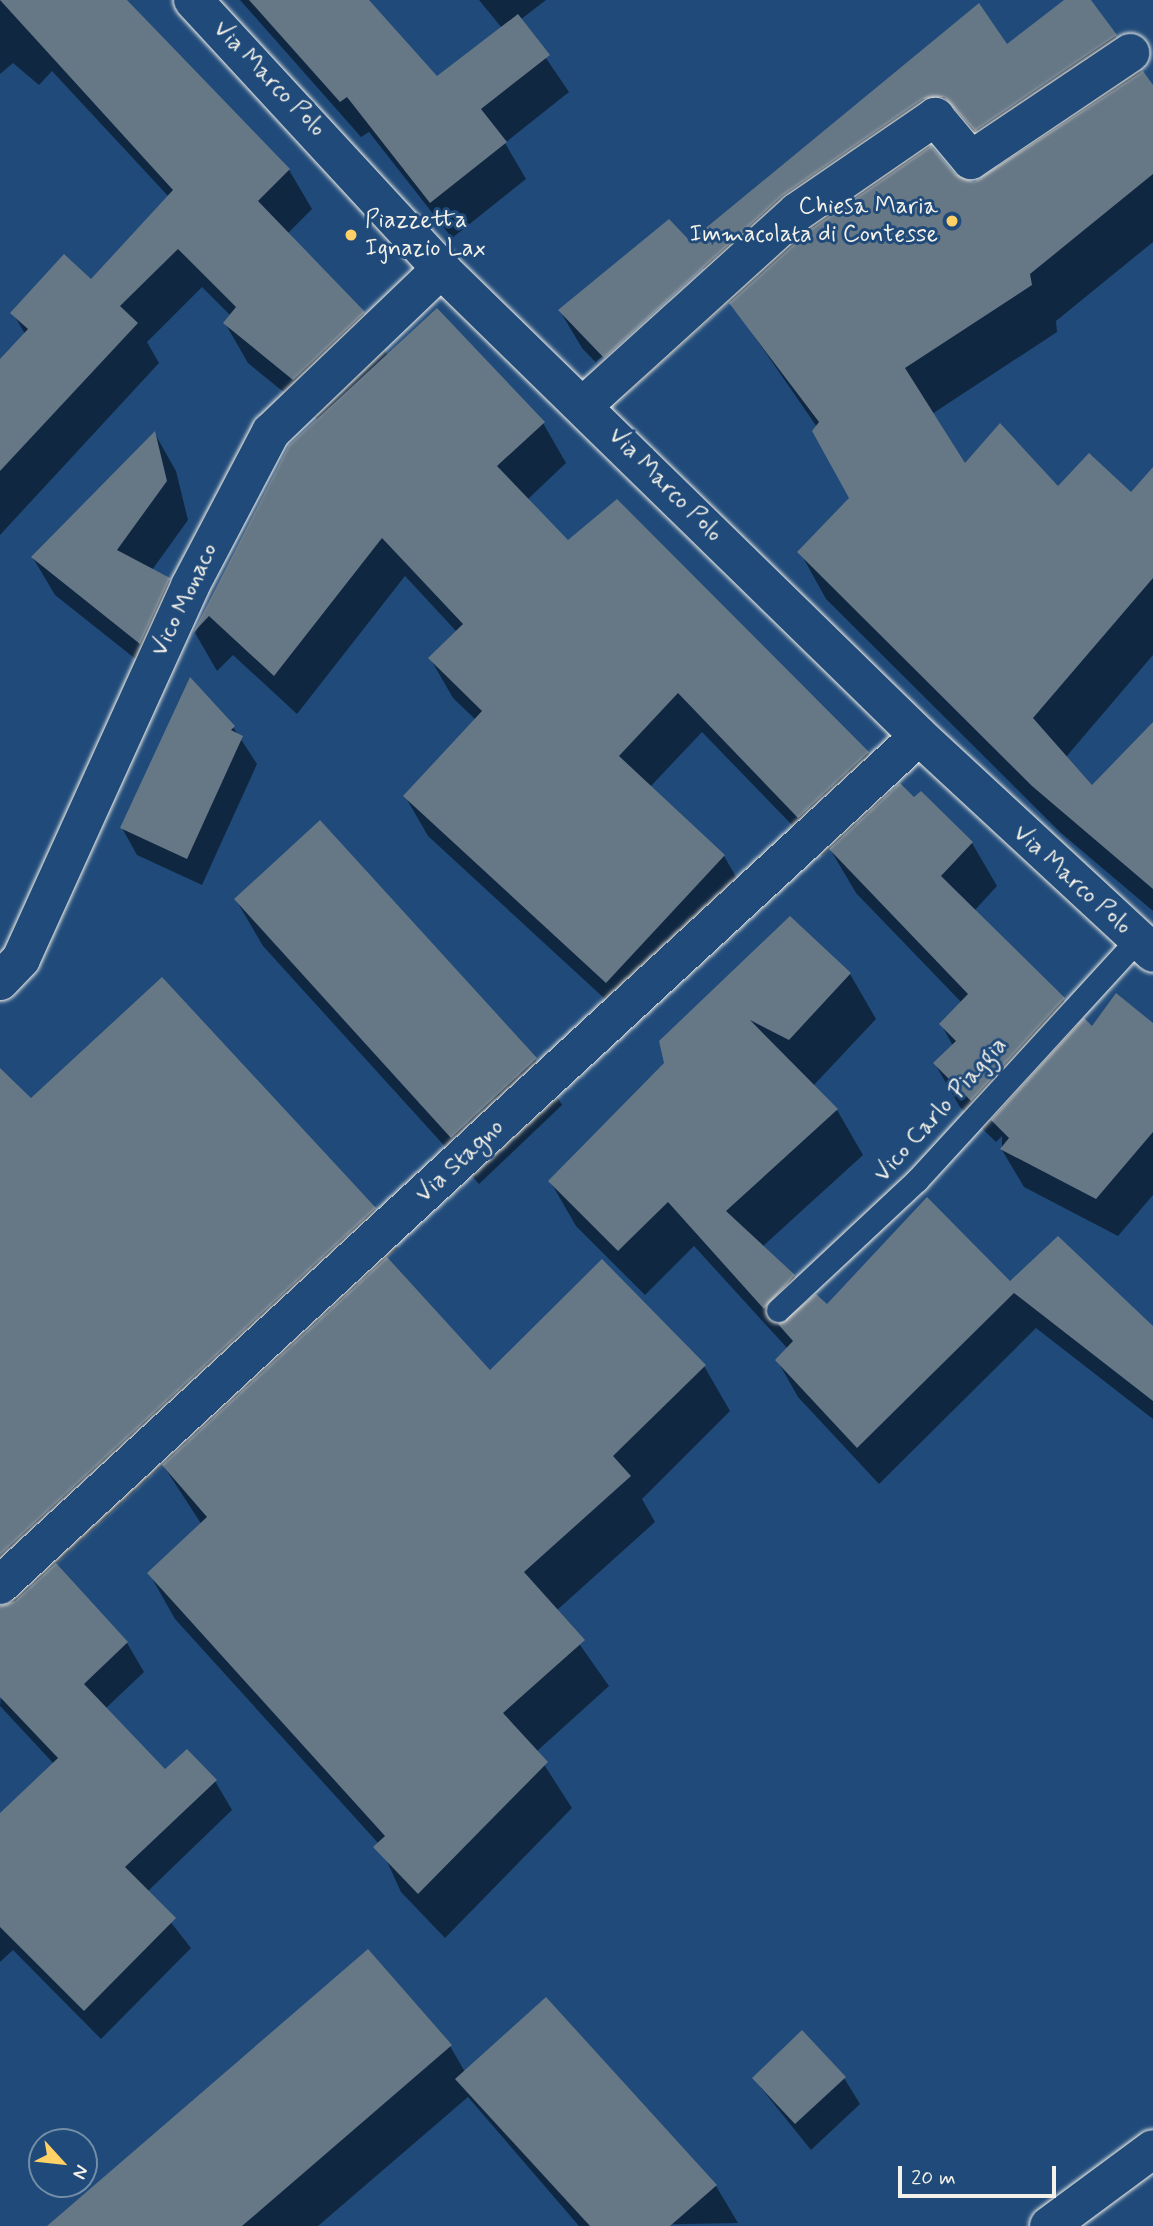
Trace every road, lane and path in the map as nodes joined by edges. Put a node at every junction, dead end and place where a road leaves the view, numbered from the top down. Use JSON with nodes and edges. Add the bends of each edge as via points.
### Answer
{"nodes":[{"id":1,"x":193,"y":0,"type":"edge"},
{"id":2,"x":1130,"y":53,"type":"dead end"},
{"id":3,"x":441,"y":269,"type":"junction"},
{"id":4,"x":584,"y":405,"type":"junction"},
{"id":5,"x":919,"y":736,"type":"junction"},
{"id":6,"x":1145,"y":947,"type":"edge"},
{"id":7,"x":0,"y":981,"type":"edge"},
{"id":8,"x":778,"y":1310,"type":"dead end"},
{"id":9,"x":0,"y":1585,"type":"edge"},
{"id":10,"x":1153,"y":2149,"type":"edge"},
{"id":11,"x":1049,"y":2226,"type":"edge"}],
"edges":[{"from":1,"to":3,"type":"street","name":"Via Marco Polo"},
{"from":2,"to":4,"type":"street","via":[[971,160],[935,117],[797,212]]},
{"from":3,"to":4,"type":"street","name":"Via Marco Polo"},
{"from":3,"to":7,"type":"street","name":"Vico Monaco","via":[[271,432],[190,586],[21,959]]},
{"from":4,"to":5,"type":"street","name":"Via Marco Polo"},
{"from":5,"to":6,"type":"street","name":"Via Marco Polo"},
{"from":5,"to":9,"type":"street","name":"Via Stagno"},
{"from":6,"to":8,"type":"lane","name":"Vico Carlo Piaggia","via":[[917,1180]]},
{"from":10,"to":11,"type":"street"}]}
